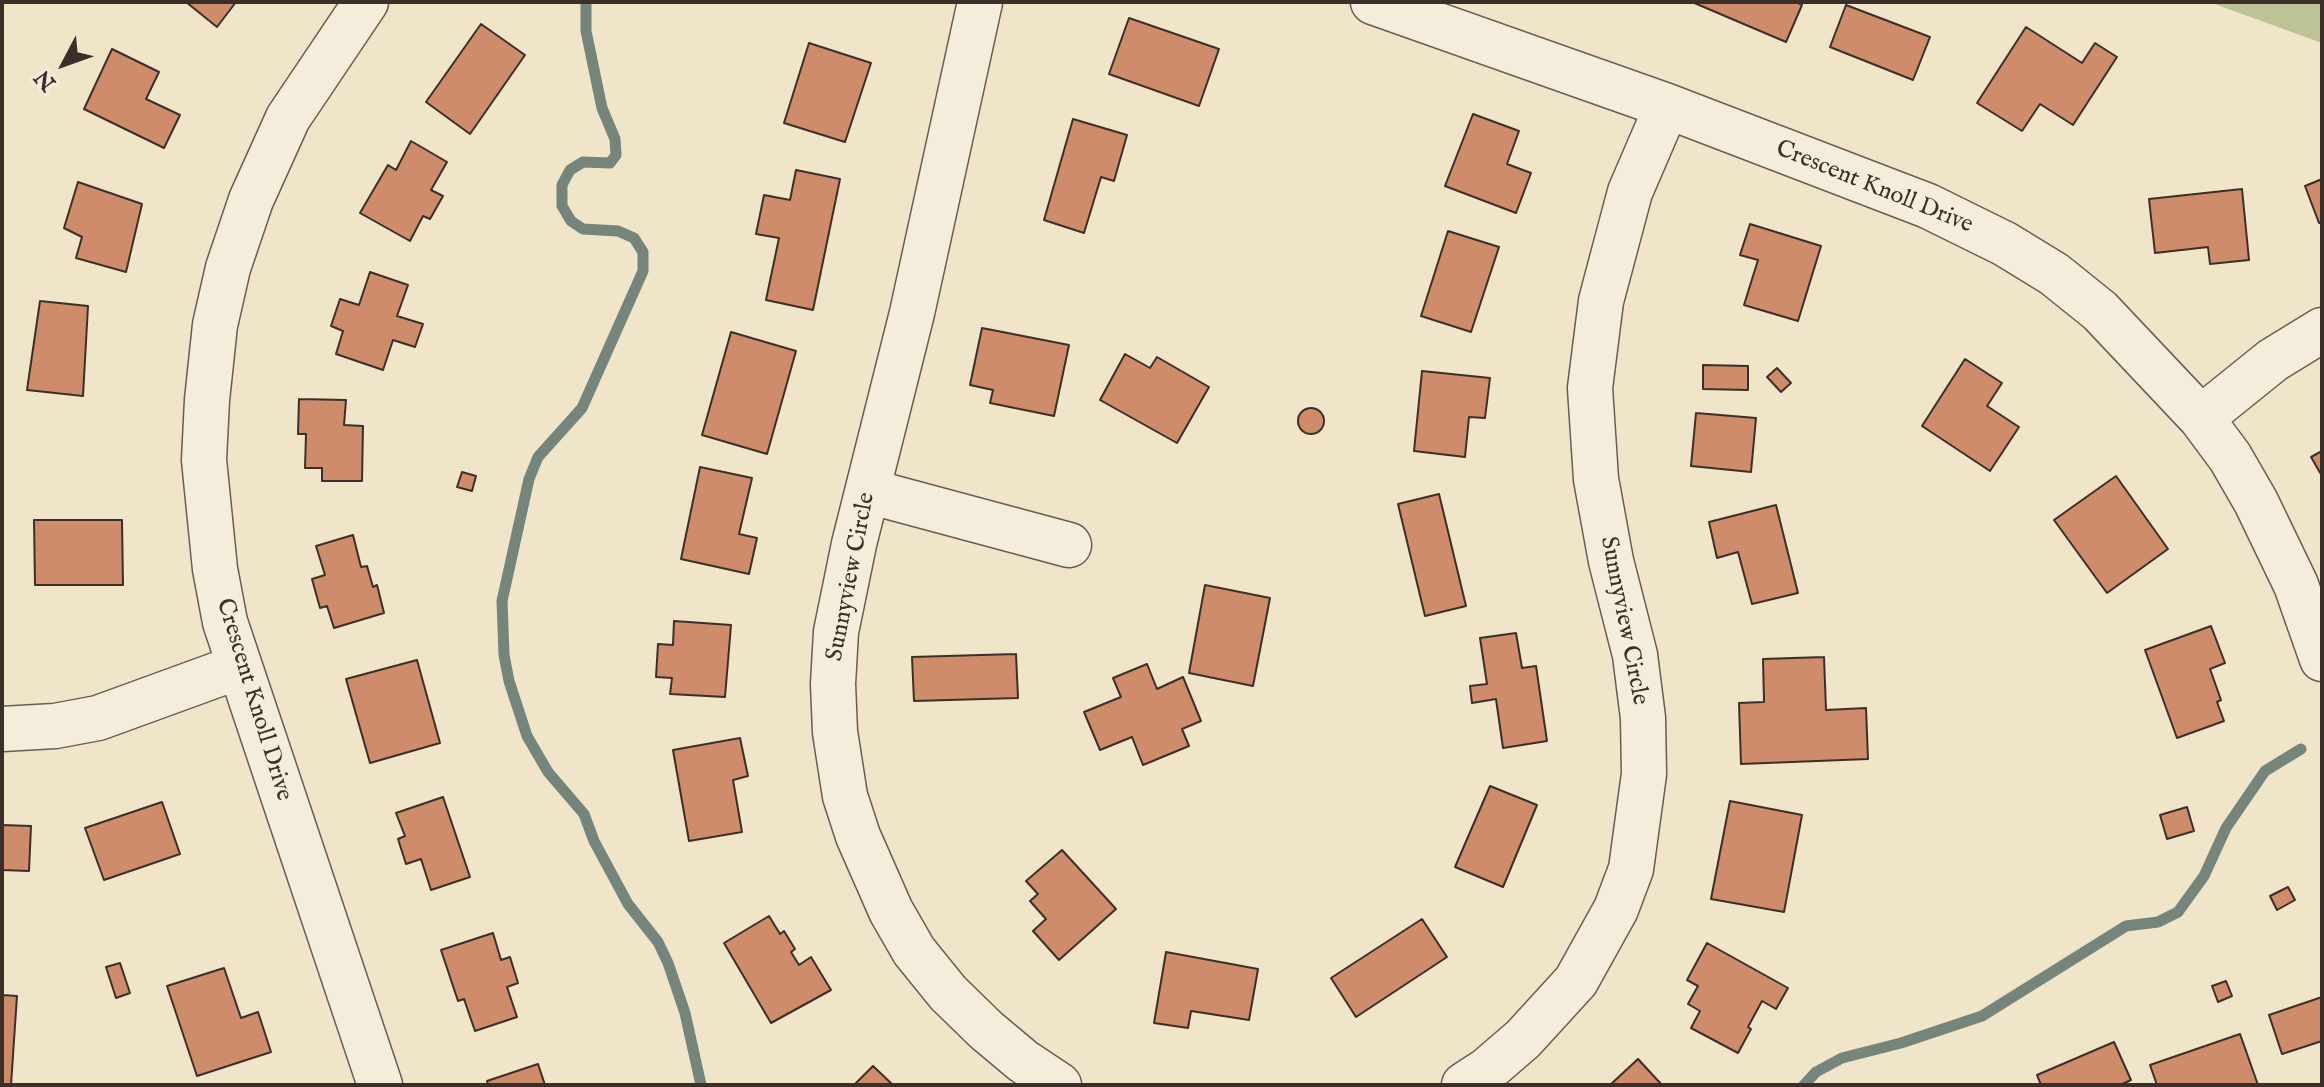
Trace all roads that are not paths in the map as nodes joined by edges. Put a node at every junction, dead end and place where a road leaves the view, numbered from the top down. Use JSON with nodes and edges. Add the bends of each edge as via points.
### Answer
{"nodes":[{"id":1,"x":366,"y":2,"type":"edge"},
{"id":2,"x":980,"y":2,"type":"edge"},
{"id":3,"x":1373,"y":2,"type":"edge"},
{"id":4,"x":1667,"y":106,"type":"junction"},
{"id":5,"x":2322,"y":330,"type":"edge"},
{"id":6,"x":2201,"y":418,"type":"junction"},
{"id":7,"x":868,"y":491,"type":"junction"},
{"id":8,"x":1069,"y":545,"type":"dead end"},
{"id":9,"x":2322,"y":659,"type":"edge"},
{"id":10,"x":238,"y":667,"type":"junction"},
{"id":11,"x":2,"y":729,"type":"edge"},
{"id":12,"x":380,"y":1085,"type":"edge"},
{"id":13,"x":1059,"y":1085,"type":"edge"},
{"id":14,"x":1464,"y":1085,"type":"edge"}],
"edges":[{"from":1,"to":10,"type":"street","name":"Crescent Knoll Drive","via":[[288,118],[251,200],[215,325],[205,476],[215,569]]},
{"from":2,"to":7,"type":"street","name":"Sunnyview Circle"},
{"from":3,"to":4,"type":"street","name":"Crescent Knoll Drive"},
{"from":4,"to":6,"type":"street","name":"Crescent Knoll Drive","via":[[1928,206],[2005,244],[2100,311]]},
{"from":4,"to":14,"type":"street","name":"Sunnyview Circle","via":[[1630,192],[1601,301],[1590,388],[1596,479],[1635,655],[1643,718],[1644,774],[1631,869],[1616,909],[1576,981],[1523,1039]]},
{"from":5,"to":6,"type":"street","via":[[2273,360]]},
{"from":6,"to":9,"type":"street","name":"Crescent Knoll Drive","via":[[2256,502],[2296,585]]},
{"from":7,"to":8,"type":"street"},
{"from":7,"to":13,"type":"street","name":"Sunnyview Circle","via":[[836,632],[833,684],[845,796],[891,911],[914,951],[986,1030]]},
{"from":10,"to":11,"type":"street","via":[[98,718]]},
{"from":10,"to":12,"type":"street","name":"Crescent Knoll Drive"}]}
